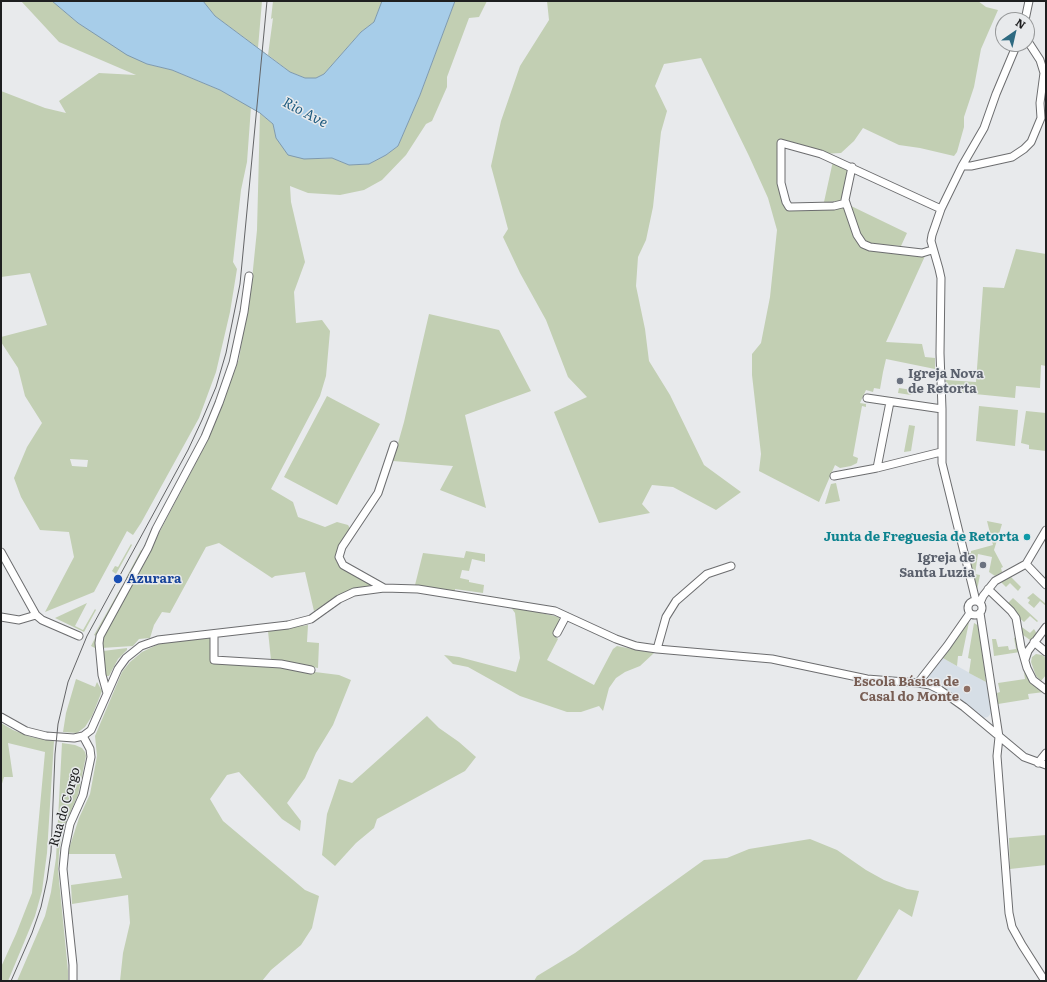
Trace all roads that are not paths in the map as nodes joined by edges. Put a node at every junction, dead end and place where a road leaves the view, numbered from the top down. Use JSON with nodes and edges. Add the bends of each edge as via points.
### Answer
{"nodes":[{"id":1,"x":1029,"y":1,"type":"edge"},
{"id":2,"x":1027,"y":12,"type":"edge"},
{"id":3,"x":1014,"y":52,"type":"edge"},
{"id":4,"x":1035,"y":52,"type":"edge"},
{"id":5,"x":962,"y":166,"type":"junction"},
{"id":6,"x":852,"y":167,"type":"junction"},
{"id":7,"x":846,"y":203,"type":"junction"},
{"id":8,"x":941,"y":209,"type":"junction"},
{"id":9,"x":932,"y":250,"type":"junction"},
{"id":10,"x":249,"y":276,"type":"dead end"},
{"id":11,"x":867,"y":398,"type":"dead end"},
{"id":12,"x":890,"y":402,"type":"junction"},
{"id":13,"x":942,"y":409,"type":"junction"},
{"id":14,"x":394,"y":445,"type":"dead end"},
{"id":15,"x":941,"y":452,"type":"junction"},
{"id":16,"x":877,"y":468,"type":"junction"},
{"id":17,"x":834,"y":476,"type":"dead end"},
{"id":18,"x":1046,"y":530,"type":"edge"},
{"id":19,"x":1,"y":552,"type":"edge"},
{"id":20,"x":1026,"y":564,"type":"junction"},
{"id":21,"x":732,"y":566,"type":"dead end"},
{"id":22,"x":1046,"y":585,"type":"edge"},
{"id":23,"x":384,"y":588,"type":"junction"},
{"id":24,"x":988,"y":589,"type":"junction"},
{"id":25,"x":978,"y":602,"type":"junction"},
{"id":26,"x":970,"y":613,"type":"junction"},
{"id":27,"x":980,"y":613,"type":"junction"},
{"id":28,"x":36,"y":615,"type":"junction"},
{"id":29,"x":566,"y":616,"type":"junction"},
{"id":30,"x":1,"y":617,"type":"edge"},
{"id":31,"x":1046,"y":627,"type":"edge"},
{"id":32,"x":557,"y":633,"type":"dead end"},
{"id":33,"x":214,"y":634,"type":"junction"},
{"id":34,"x":79,"y":636,"type":"dead end"},
{"id":35,"x":1034,"y":642,"type":"junction"},
{"id":36,"x":657,"y":649,"type":"junction"},
{"id":37,"x":1046,"y":652,"type":"edge"},
{"id":38,"x":1025,"y":660,"type":"junction"},
{"id":39,"x":311,"y":670,"type":"dead end"},
{"id":40,"x":918,"y":683,"type":"junction"},
{"id":41,"x":1046,"y":690,"type":"edge"},
{"id":42,"x":107,"y":693,"type":"junction"},
{"id":43,"x":1,"y":717,"type":"edge"},
{"id":44,"x":83,"y":736,"type":"junction"},
{"id":45,"x":999,"y":737,"type":"junction"},
{"id":46,"x":1046,"y":753,"type":"edge"},
{"id":47,"x":1038,"y":763,"type":"junction"},
{"id":48,"x":1046,"y":765,"type":"edge"},
{"id":49,"x":72,"y":981,"type":"edge"},
{"id":50,"x":1045,"y":981,"type":"edge"}],
"edges":[{"from":1,"to":2,"type":"street"},
{"from":3,"to":5,"type":"street","via":[[984,128]]},
{"from":4,"to":5,"type":"street","via":[[1044,73],[1041,118],[1031,142],[1012,157]]},
{"from":5,"to":8,"type":"street"},
{"from":6,"to":7,"type":"street"},
{"from":6,"to":7,"type":"street","via":[[821,154],[781,143],[781,183],[789,207],[834,206]]},
{"from":6,"to":8,"type":"street"},
{"from":7,"to":9,"type":"street","via":[[857,235],[863,244],[922,253]]},
{"from":8,"to":9,"type":"street","via":[[932,235]]},
{"from":9,"to":13,"type":"street","via":[[941,278]]},
{"from":10,"to":42,"type":"street","via":[[244,312],[232,362],[205,437],[100,636],[102,675]]},
{"from":11,"to":12,"type":"street"},
{"from":12,"to":13,"type":"street"},
{"from":12,"to":16,"type":"street"},
{"from":13,"to":15,"type":"street"},
{"from":14,"to":23,"type":"street","via":[[378,493],[342,547],[339,557],[343,565]]},
{"from":15,"to":16,"type":"street"},
{"from":15,"to":25,"type":"street"},
{"from":16,"to":17,"type":"street"},
{"from":18,"to":20,"type":"street"},
{"from":19,"to":28,"type":"street"},
{"from":20,"to":22,"type":"street"},
{"from":20,"to":24,"type":"street","via":[[1001,577]]},
{"from":21,"to":36,"type":"street","via":[[706,574],[676,601],[666,617]]},
{"from":23,"to":29,"type":"street","via":[[418,588],[555,611]]},
{"from":23,"to":33,"type":"street","via":[[354,592],[338,599],[311,619],[288,625]]},
{"from":24,"to":25,"type":"street"},
{"from":24,"to":38,"type":"street","via":[[1016,618]]},
{"from":25,"to":26,"type":"street","via":[[971,602],[968,605]]},
{"from":25,"to":27,"type":"street","via":[[982,609]]},
{"from":26,"to":27,"type":"street"},
{"from":26,"to":40,"type":"street"},
{"from":27,"to":45,"type":"street"},
{"from":28,"to":30,"type":"street","via":[[19,620]]},
{"from":28,"to":34,"type":"street"},
{"from":29,"to":32,"type":"street"},
{"from":29,"to":36,"type":"street","via":[[616,639],[636,646]]},
{"from":31,"to":35,"type":"street"},
{"from":33,"to":39,"type":"street","via":[[214,660],[281,664]]},
{"from":33,"to":42,"type":"street","via":[[158,640],[142,646],[126,658]]},
{"from":35,"to":37,"type":"street"},
{"from":35,"to":38,"type":"street"},
{"from":36,"to":40,"type":"street","via":[[772,660],[867,679]]},
{"from":38,"to":41,"type":"street","via":[[1033,680]]},
{"from":40,"to":45,"type":"street","via":[[940,690]]},
{"from":42,"to":44,"type":"street","via":[[91,730]]},
{"from":43,"to":44,"type":"street","via":[[26,730],[46,736]]},
{"from":44,"to":49,"type":"street","name":"Rua do Corgo","via":[[91,757],[83,795],[70,824],[63,869],[73,966]]},
{"from":45,"to":47,"type":"street","via":[[1024,757]]},
{"from":45,"to":50,"type":"street","via":[[998,756],[1009,913],[1012,927]]},
{"from":46,"to":47,"type":"street"},
{"from":47,"to":48,"type":"street"}]}
